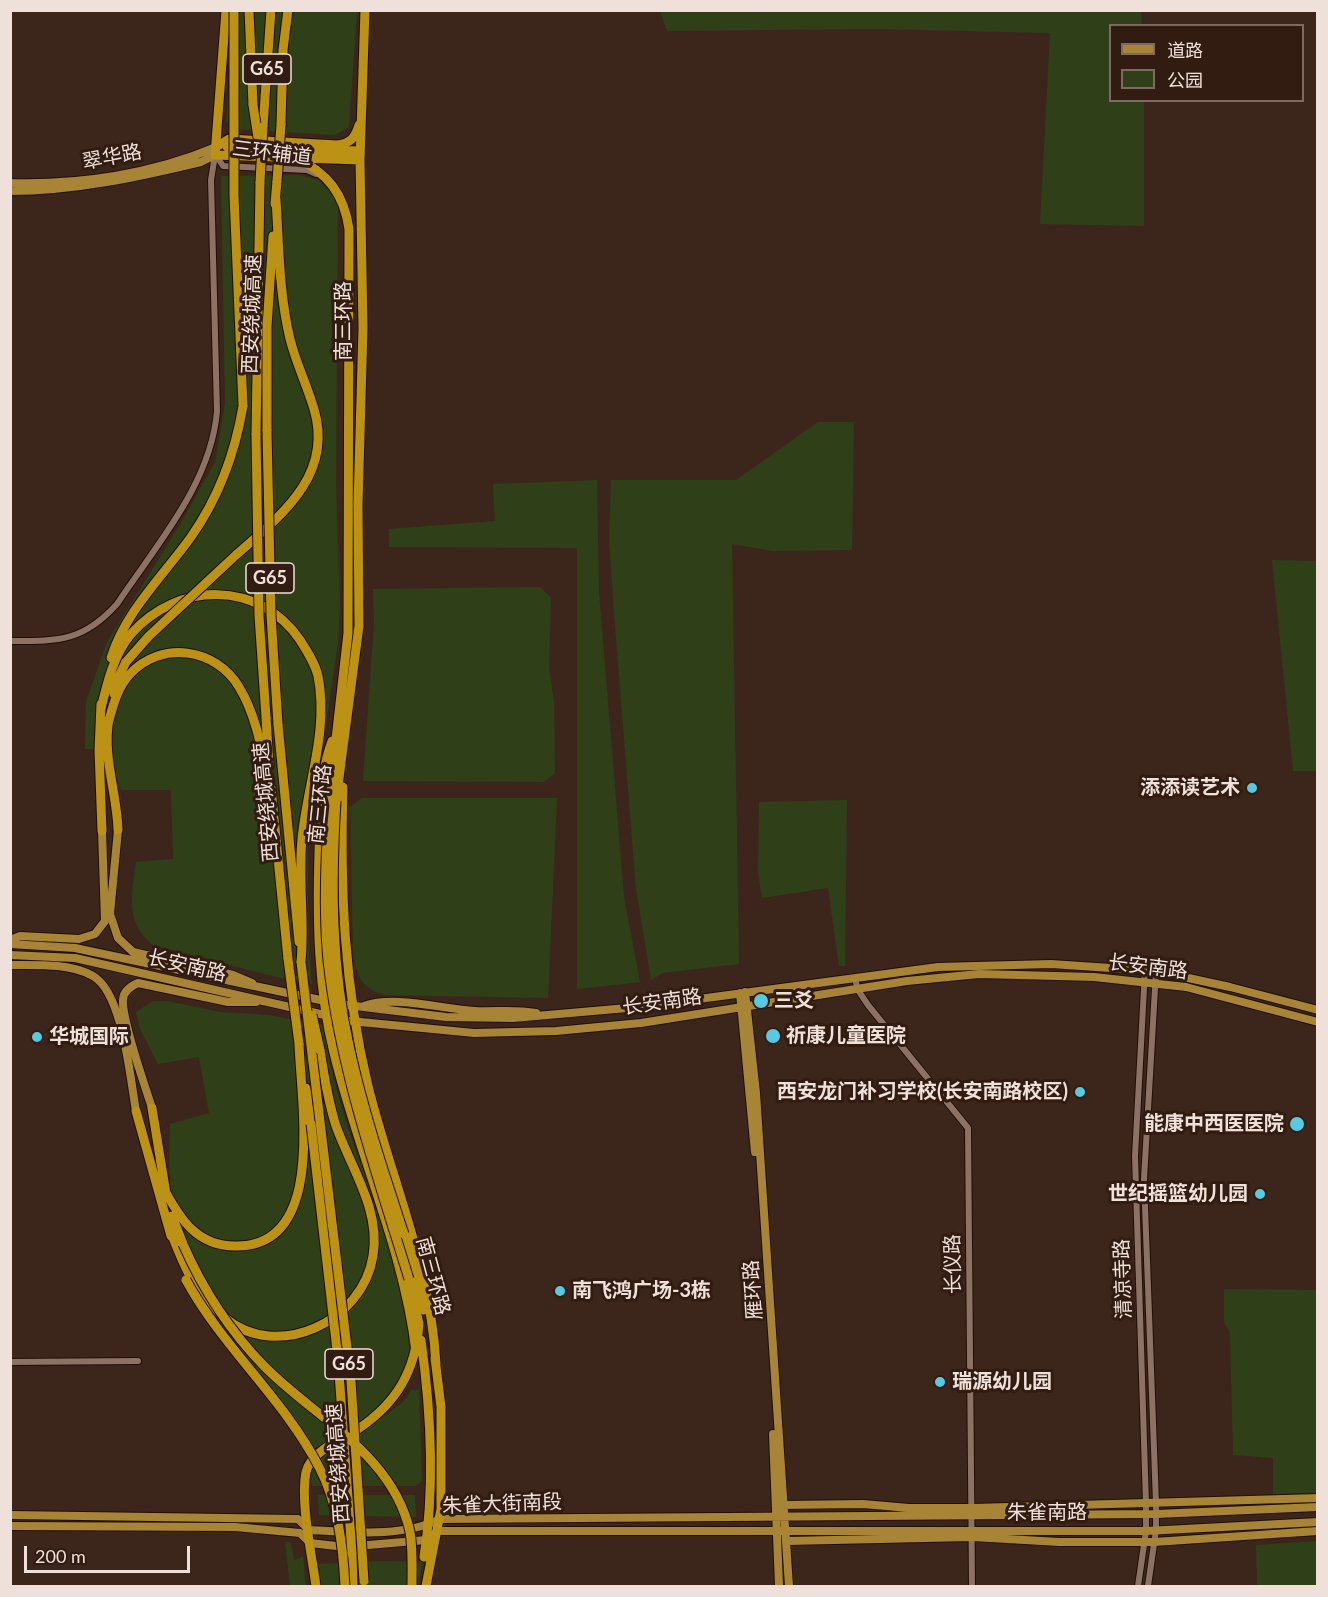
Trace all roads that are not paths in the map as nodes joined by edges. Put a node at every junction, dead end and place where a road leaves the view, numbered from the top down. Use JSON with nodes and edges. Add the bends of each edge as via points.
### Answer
{"nodes":[{"id":1,"x":226,"y":10,"type":"edge"},
{"id":2,"x":234,"y":10,"type":"edge"},
{"id":3,"x":249,"y":10,"type":"edge"},
{"id":4,"x":271,"y":10,"type":"edge"},
{"id":5,"x":288,"y":10,"type":"edge"},
{"id":6,"x":365,"y":10,"type":"edge"},
{"id":7,"x":362,"y":116,"type":"junction"},
{"id":8,"x":215,"y":151,"type":"junction"},
{"id":9,"x":261,"y":152,"type":"junction"},
{"id":10,"x":360,"y":155,"type":"junction"},
{"id":11,"x":296,"y":158,"type":"junction"},
{"id":12,"x":328,"y":179,"type":"junction"},
{"id":13,"x":10,"y":183,"type":"edge"},
{"id":14,"x":10,"y":191,"type":"edge"},
{"id":15,"x":276,"y":199,"type":"junction"},
{"id":16,"x":10,"y":641,"type":"edge"},
{"id":17,"x":101,"y":709,"type":"junction"},
{"id":18,"x":108,"y":724,"type":"junction"},
{"id":19,"x":337,"y":727,"type":"junction"},
{"id":20,"x":344,"y":749,"type":"junction"},
{"id":21,"x":271,"y":792,"type":"junction"},
{"id":22,"x":332,"y":801,"type":"junction"},
{"id":23,"x":118,"y":830,"type":"joint"},
{"id":24,"x":102,"y":831,"type":"joint"},
{"id":25,"x":10,"y":942,"type":"edge"},
{"id":26,"x":10,"y":955,"type":"edge"},
{"id":27,"x":301,"y":962,"type":"junction"},
{"id":28,"x":10,"y":965,"type":"edge"},
{"id":29,"x":1145,"y":970,"type":"junction"},
{"id":30,"x":1156,"y":971,"type":"junction"},
{"id":31,"x":855,"y":979,"type":"junction"},
{"id":32,"x":1144,"y":982,"type":"junction"},
{"id":33,"x":1155,"y":983,"type":"junction"},
{"id":34,"x":304,"y":988,"type":"junction"},
{"id":35,"x":270,"y":990,"type":"junction"},
{"id":36,"x":858,"y":990,"type":"junction"},
{"id":37,"x":742,"y":992,"type":"junction"},
{"id":38,"x":324,"y":1001,"type":"junction"},
{"id":39,"x":270,"y":1002,"type":"junction"},
{"id":40,"x":357,"y":1007,"type":"junction"},
{"id":41,"x":744,"y":1008,"type":"junction"},
{"id":42,"x":1317,"y":1010,"type":"edge"},
{"id":43,"x":327,"y":1015,"type":"junction"},
{"id":44,"x":355,"y":1022,"type":"junction"},
{"id":45,"x":1317,"y":1022,"type":"edge"},
{"id":46,"x":299,"y":1044,"type":"junction"},
{"id":47,"x":152,"y":1108,"type":"joint"},
{"id":48,"x":136,"y":1111,"type":"joint"},
{"id":49,"x":164,"y":1189,"type":"junction"},
{"id":50,"x":170,"y":1230,"type":"junction"},
{"id":51,"x":419,"y":1323,"type":"junction"},
{"id":52,"x":416,"y":1352,"type":"junction"},
{"id":53,"x":138,"y":1361,"type":"dead end"},
{"id":54,"x":10,"y":1362,"type":"edge"},
{"id":55,"x":436,"y":1364,"type":"junction"},
{"id":56,"x":1317,"y":1498,"type":"edge"},
{"id":57,"x":1156,"y":1503,"type":"junction"},
{"id":58,"x":1146,"y":1504,"type":"junction"},
{"id":59,"x":782,"y":1505,"type":"junction"},
{"id":60,"x":1317,"y":1507,"type":"edge"},
{"id":61,"x":973,"y":1512,"type":"junction"},
{"id":62,"x":1146,"y":1514,"type":"junction"},
{"id":63,"x":1156,"y":1514,"type":"junction"},
{"id":64,"x":10,"y":1515,"type":"edge"},
{"id":65,"x":780,"y":1516,"type":"junction"},
{"id":66,"x":440,"y":1519,"type":"junction"},
{"id":67,"x":1317,"y":1522,"type":"edge"},
{"id":68,"x":429,"y":1524,"type":"junction"},
{"id":69,"x":10,"y":1526,"type":"edge"},
{"id":70,"x":309,"y":1530,"type":"junction"},
{"id":71,"x":1155,"y":1530,"type":"junction"},
{"id":72,"x":438,"y":1531,"type":"junction"},
{"id":73,"x":775,"y":1531,"type":"junction"},
{"id":74,"x":786,"y":1531,"type":"junction"},
{"id":75,"x":1146,"y":1531,"type":"junction"},
{"id":76,"x":1317,"y":1531,"type":"edge"},
{"id":77,"x":972,"y":1533,"type":"junction"},
{"id":78,"x":426,"y":1540,"type":"junction"},
{"id":79,"x":787,"y":1541,"type":"junction"},
{"id":80,"x":1144,"y":1542,"type":"junction"},
{"id":81,"x":1154,"y":1542,"type":"junction"},
{"id":82,"x":310,"y":1543,"type":"junction"},
{"id":83,"x":424,"y":1557,"type":"dead end"},
{"id":84,"x":316,"y":1587,"type":"edge"},
{"id":85,"x":345,"y":1587,"type":"edge"},
{"id":86,"x":353,"y":1587,"type":"edge"},
{"id":87,"x":364,"y":1587,"type":"edge"},
{"id":88,"x":412,"y":1587,"type":"edge"},
{"id":89,"x":426,"y":1587,"type":"edge"},
{"id":90,"x":779,"y":1587,"type":"edge"},
{"id":91,"x":789,"y":1587,"type":"edge"},
{"id":92,"x":972,"y":1587,"type":"edge"},
{"id":93,"x":1138,"y":1587,"type":"edge"},
{"id":94,"x":1148,"y":1587,"type":"edge"}],
"edges":[{"from":1,"to":8,"type":"highway"},
{"from":2,"to":17,"type":"highway","bridge":true,"via":[[234,195],[243,406],[238,433],[223,480],[207,512],[126,624],[114,648]]},
{"from":3,"to":9,"type":"highway","bridge":true,"via":[[254,125]]},
{"from":4,"to":9,"type":"highway","name":"西安绕城高速","number":"G65","bridge":true},
{"from":5,"to":15,"type":"highway","name":"西安绕城高速","number":"G65","bridge":true},
{"from":6,"to":7,"type":"highway","name":"南三环路"},
{"from":7,"to":8,"type":"highway","via":[[348,143],[229,139]]},
{"from":7,"to":10,"type":"highway","name":"南三环路"},
{"from":8,"to":10,"type":"highway"},
{"from":8,"to":11,"type":"highway","name":"南三环路"},
{"from":8,"to":12,"type":"street","name":"三环辅道","via":[[223,166],[307,170]]},
{"from":8,"to":13,"type":"main road","name":"翠华路","via":[[105,176]]},
{"from":8,"to":14,"type":"main road","name":"翠华路","via":[[201,162],[98,185]]},
{"from":8,"to":16,"type":"street","via":[[211,180],[217,411],[213,440],[199,481],[104,618],[64,639]]},
{"from":9,"to":21,"type":"highway","name":"西安绕城高速","number":"G65","bridge":true,"via":[[255,479]]},
{"from":10,"to":11,"type":"highway"},
{"from":10,"to":20,"type":"highway","name":"南三环路","via":[[363,328],[359,626]]},
{"from":11,"to":12,"type":"highway","name":"南三环路"},
{"from":12,"to":19,"type":"highway","name":"南三环路","via":[[346,208],[349,229],[348,633]]},
{"from":15,"to":18,"type":"highway","bridge":true,"via":[[281,297],[292,349],[315,410],[318,430],[312,471],[285,511],[149,636],[126,662],[116,682]]},
{"from":15,"to":27,"type":"highway","name":"西安绕城高速","number":"G65","bridge":true,"via":[[267,338],[271,615],[286,828]]},
{"from":17,"to":24,"type":"highway"},
{"from":17,"to":27,"type":"highway","bridge":true,"via":[[117,655],[129,636],[169,604],[209,594],[228,594],[279,614],[293,630],[317,675],[321,704],[302,839]]},
{"from":18,"to":21,"type":"highway","via":[[117,693],[139,666],[161,655],[188,652],[218,664],[232,676],[252,717]]},
{"from":18,"to":23,"type":"highway","via":[[108,760]]},
{"from":19,"to":22,"type":"highway","name":"南三环路"},
{"from":19,"to":38,"type":"highway","via":[[327,753],[321,814],[318,880]]},
{"from":20,"to":22,"type":"highway","name":"南三环路"},
{"from":20,"to":40,"type":"highway","via":[[342,911]]},
{"from":21,"to":46,"type":"highway","name":"西安绕城高速","number":"G65","bridge":true},
{"from":22,"to":51,"type":"highway","name":"南三环路","bridge":true,"via":[[326,914],[333,996],[350,1085],[410,1279]]},
{"from":22,"to":55,"type":"highway","name":"南三环路","bridge":true,"via":[[333,925],[349,1049],[404,1234]]},
{"from":23,"to":35,"type":"main road","via":[[110,914],[118,938],[133,952],[233,975]]},
{"from":24,"to":25,"type":"main road","via":[[105,921],[95,934],[79,939],[20,936]]},
{"from":25,"to":35,"type":"main road","name":"长安南路","via":[[75,948]]},
{"from":26,"to":39,"type":"main road","name":"长安南路","via":[[75,958]]},
{"from":27,"to":34,"type":"highway","name":"西安绕城高速","number":"G65","bridge":true},
{"from":28,"to":48,"type":"main road","via":[[75,969],[95,976],[110,992],[124,1042]]},
{"from":29,"to":30,"type":"main road","name":"长安南路"},
{"from":29,"to":31,"type":"main road","name":"长安南路","via":[[1051,964],[959,965]]},
{"from":29,"to":32,"type":"street","name":"清凉寺路"},
{"from":30,"to":33,"type":"street","name":"清凉寺路"},
{"from":30,"to":42,"type":"main road","name":"长安南路"},
{"from":31,"to":36,"type":"street","name":"长仪路"},
{"from":31,"to":37,"type":"main road","name":"长安南路"},
{"from":32,"to":33,"type":"main road","name":"长安南路"},
{"from":32,"to":36,"type":"main road","name":"长安南路","via":[[1094,976],[979,974]]},
{"from":32,"to":58,"type":"street","name":"清凉寺路","via":[[1135,1156]]},
{"from":33,"to":45,"type":"main road","name":"长安南路","via":[[1215,994]]},
{"from":33,"to":57,"type":"street","name":"清凉寺路","via":[[1144,1179]]},
{"from":34,"to":50,"type":"highway","bridge":true,"via":[[317,1030],[325,1087],[336,1126],[371,1213],[375,1235],[363,1287],[338,1317],[291,1335],[243,1328],[227,1319],[196,1289]]},
{"from":34,"to":87,"type":"highway","name":"西安绕城高速","number":"G65","bridge":true,"via":[[351,1382]]},
{"from":35,"to":38,"type":"main road","name":"长安南路"},
{"from":36,"to":41,"type":"main road","name":"长安南路"},
{"from":36,"to":61,"type":"street","name":"长仪路","via":[[968,1128]]},
{"from":37,"to":40,"type":"main road","name":"长安南路","via":[[639,1007],[513,1018],[446,1017]]},
{"from":37,"to":41,"type":"main road","name":"雁环路"},
{"from":38,"to":40,"type":"main road","name":"长安南路"},
{"from":38,"to":43,"type":"highway"},
{"from":39,"to":43,"type":"main road","name":"长安南路"},
{"from":39,"to":47,"type":"main road","via":[[228,1002],[138,983],[129,987],[123,997],[124,1014]]},
{"from":40,"to":44,"type":"highway"},
{"from":41,"to":44,"type":"main road","name":"长安南路","via":[[641,1023],[516,1032],[465,1032]]},
{"from":41,"to":59,"type":"main road","name":"雁环路","via":[[767,1246]]},
{"from":41,"to":65,"type":"main road","name":"雁环路"},
{"from":43,"to":44,"type":"main road","name":"长安南路"},
{"from":43,"to":52,"type":"highway","via":[[336,1062],[402,1282]]},
{"from":44,"to":55,"type":"highway","via":[[385,1152],[423,1272]]},
{"from":46,"to":49,"type":"highway","via":[[303,1160],[299,1198],[291,1216],[272,1235],[248,1245],[213,1243],[193,1233],[178,1216]]},
{"from":46,"to":86,"type":"highway","name":"西安绕城高速","number":"G65","bridge":true,"via":[[338,1359]]},
{"from":47,"to":49,"type":"highway"},
{"from":48,"to":50,"type":"highway"},
{"from":49,"to":88,"type":"highway","bridge":true,"via":[[183,1244],[215,1306],[249,1350],[381,1471],[399,1499],[410,1532]]},
{"from":50,"to":85,"type":"highway","bridge":true,"via":[[186,1280],[206,1315],[296,1431],[319,1467],[339,1526]]},
{"from":51,"to":52,"type":"highway","name":"南三环路"},
{"from":51,"to":68,"type":"highway","name":"南三环路","via":[[429,1419]]},
{"from":52,"to":70,"type":"highway","name":"南三环路","via":[[394,1398],[309,1464]]},
{"from":53,"to":54,"type":"street"},
{"from":55,"to":66,"type":"highway","name":"南三环路","via":[[441,1407]]},
{"from":56,"to":57,"type":"main road"},
{"from":57,"to":58,"type":"main road"},
{"from":57,"to":63,"type":"street","name":"清凉寺路"},
{"from":58,"to":61,"type":"main road"},
{"from":58,"to":62,"type":"street","name":"清凉寺路"},
{"from":59,"to":61,"type":"main road","via":[[863,1504]]},
{"from":59,"to":65,"type":"main road","name":"雁环路"},
{"from":60,"to":63,"type":"main road","name":"朱雀南路"},
{"from":61,"to":62,"type":"main road","name":"朱雀南路"},
{"from":61,"to":65,"type":"main road","name":"朱雀南路"},
{"from":61,"to":77,"type":"street","name":"长仪路"},
{"from":62,"to":63,"type":"main road","name":"朱雀南路"},
{"from":62,"to":75,"type":"street","name":"清凉寺路"},
{"from":63,"to":71,"type":"street","name":"清凉寺路"},
{"from":64,"to":70,"type":"main road","name":"朱雀大街南段","via":[[298,1519]]},
{"from":65,"to":66,"type":"main road","name":"朱雀大街南段"},
{"from":65,"to":73,"type":"main road","name":"雁环路"},
{"from":65,"to":74,"type":"main road","name":"雁环路"},
{"from":66,"to":68,"type":"main road","name":"朱雀大街南段"},
{"from":66,"to":72,"type":"highway","name":"南三环路"},
{"from":67,"to":71,"type":"main road","name":"朱雀南路"},
{"from":68,"to":70,"type":"main road","name":"朱雀大街南段","via":[[369,1531]]},
{"from":68,"to":78,"type":"highway","name":"南三环路"},
{"from":69,"to":82,"type":"main road","name":"朱雀大街南段","via":[[235,1527],[300,1533]]},
{"from":70,"to":82,"type":"highway","name":"南三环路"},
{"from":71,"to":75,"type":"main road","name":"朱雀南路"},
{"from":71,"to":81,"type":"street","name":"清凉寺路"},
{"from":72,"to":73,"type":"main road","name":"朱雀大街南段"},
{"from":72,"to":78,"type":"main road","name":"朱雀大街南段"},
{"from":72,"to":89,"type":"highway","name":"南三环路"},
{"from":73,"to":74,"type":"main road","name":"朱雀南路"},
{"from":73,"to":90,"type":"main road","name":"雁环路"},
{"from":74,"to":77,"type":"main road","name":"朱雀南路"},
{"from":74,"to":79,"type":"main road","name":"雁环路"},
{"from":75,"to":77,"type":"main road","name":"朱雀南路"},
{"from":75,"to":80,"type":"street","name":"清凉寺路"},
{"from":76,"to":81,"type":"main road"},
{"from":77,"to":79,"type":"main road"},
{"from":77,"to":80,"type":"main road","via":[[1059,1542]]},
{"from":77,"to":92,"type":"street","name":"长仪路"},
{"from":78,"to":82,"type":"main road","name":"朱雀大街南段","via":[[370,1546]]},
{"from":78,"to":83,"type":"highway","name":"南三环路"},
{"from":79,"to":91,"type":"main road","name":"雁环路"},
{"from":80,"to":81,"type":"main road"},
{"from":80,"to":93,"type":"street","name":"清凉寺路"},
{"from":81,"to":94,"type":"street","name":"清凉寺路"},
{"from":82,"to":84,"type":"highway","name":"南三环路"}]}
